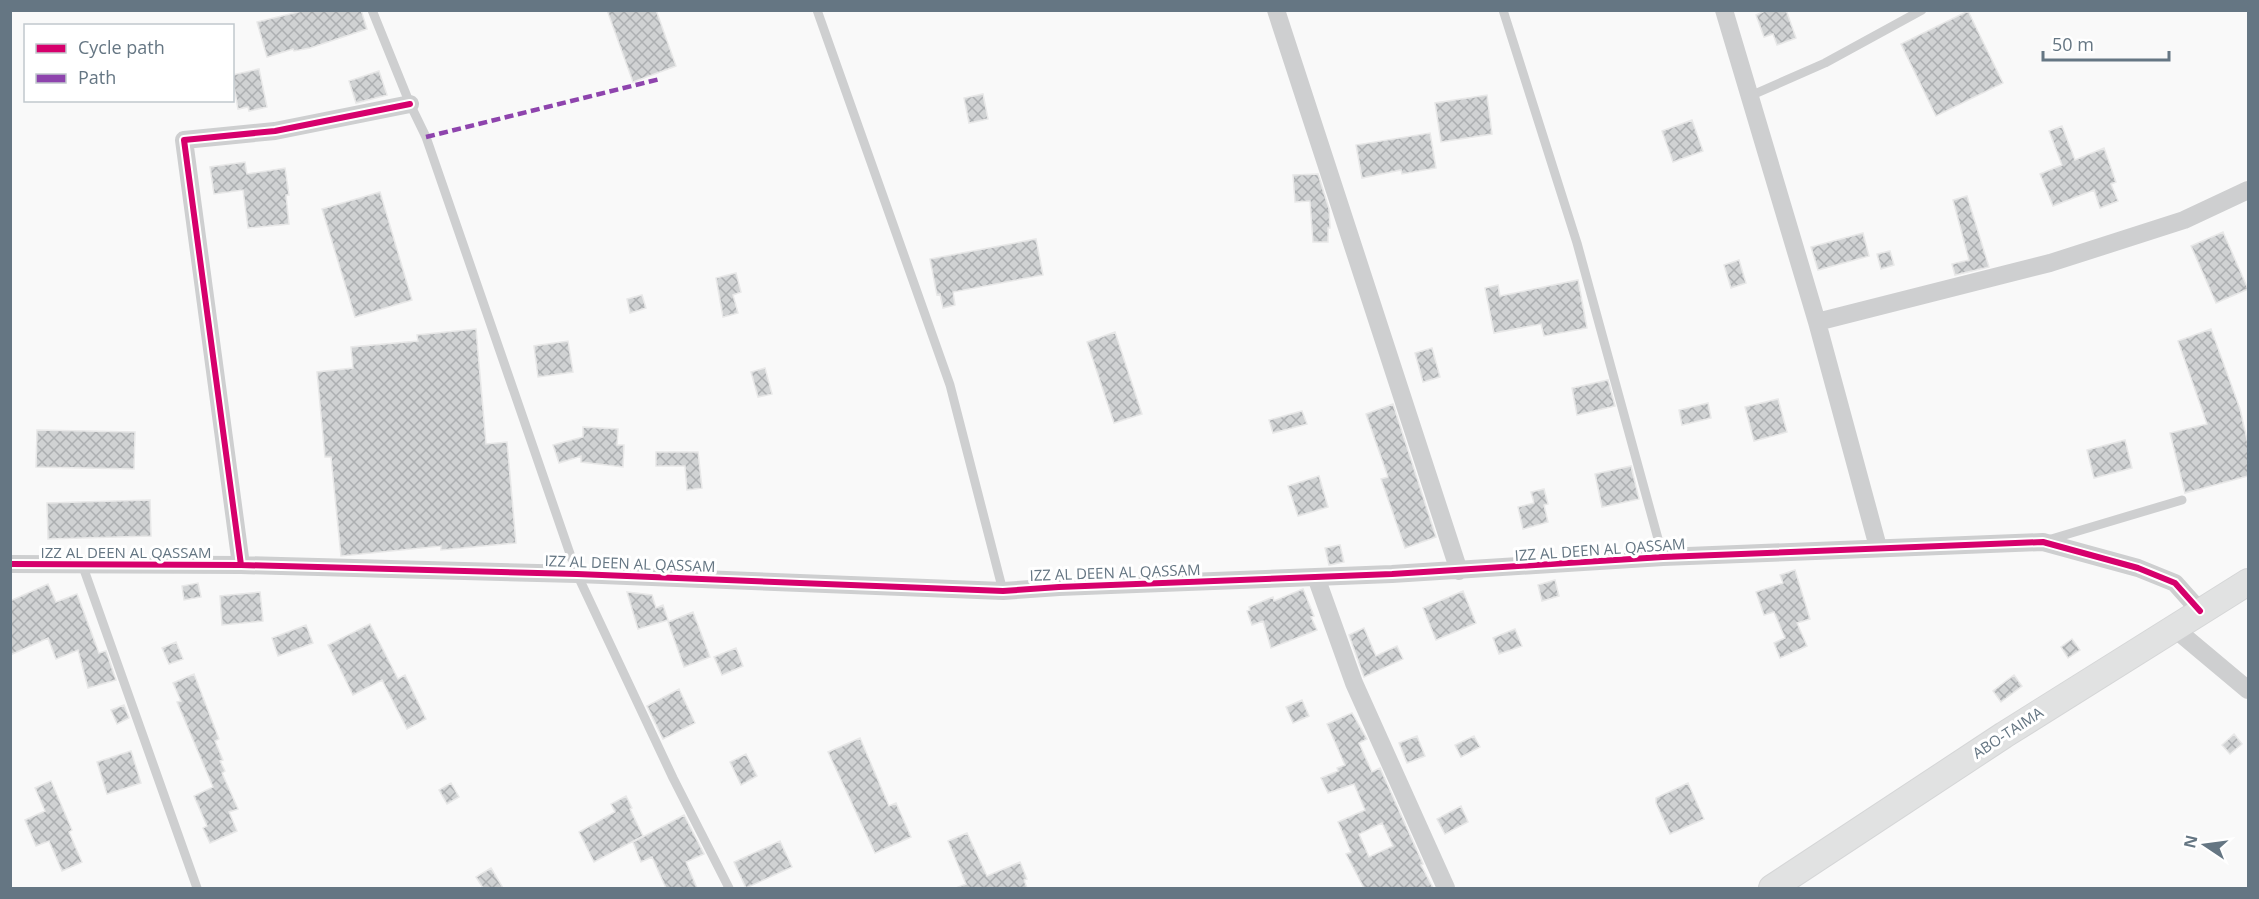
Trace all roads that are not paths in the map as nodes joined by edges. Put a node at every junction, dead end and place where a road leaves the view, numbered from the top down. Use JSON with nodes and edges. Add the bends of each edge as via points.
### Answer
{"nodes":[{"id":1,"x":372,"y":10,"type":"edge"},
{"id":2,"x":817,"y":10,"type":"edge"},
{"id":3,"x":1276,"y":10,"type":"edge"},
{"id":4,"x":1503,"y":10,"type":"edge"},
{"id":5,"x":1724,"y":10,"type":"edge"},
{"id":6,"x":1922,"y":10,"type":"edge"},
{"id":7,"x":1750,"y":96,"type":"junction"},
{"id":8,"x":410,"y":104,"type":"junction"},
{"id":9,"x":2248,"y":190,"type":"edge"},
{"id":10,"x":1816,"y":322,"type":"junction"},
{"id":11,"x":2182,"y":500,"type":"dead end"},
{"id":12,"x":2043,"y":542,"type":"junction"},
{"id":13,"x":1878,"y":548,"type":"junction"},
{"id":14,"x":1664,"y":557,"type":"junction"},
{"id":15,"x":10,"y":564,"type":"edge"},
{"id":16,"x":82,"y":564,"type":"junction"},
{"id":17,"x":241,"y":565,"type":"junction"},
{"id":18,"x":1459,"y":571,"type":"junction"},
{"id":19,"x":577,"y":574,"type":"junction"},
{"id":20,"x":1316,"y":577,"type":"junction"},
{"id":21,"x":2248,"y":582,"type":"edge"},
{"id":22,"x":1003,"y":591,"type":"junction"},
{"id":23,"x":2200,"y":611,"type":"junction"},
{"id":24,"x":2174,"y":628,"type":"junction"},
{"id":25,"x":2248,"y":690,"type":"edge"},
{"id":26,"x":197,"y":888,"type":"edge"},
{"id":27,"x":729,"y":888,"type":"edge"},
{"id":28,"x":1446,"y":888,"type":"edge"},
{"id":29,"x":1772,"y":888,"type":"edge"}],
"edges":[{"from":1,"to":8,"type":"lane"},
{"from":2,"to":22,"type":"lane","via":[[950,385]]},
{"from":3,"to":18,"type":"street"},
{"from":4,"to":14,"type":"lane","via":[[1577,243]]},
{"from":5,"to":7,"type":"street"},
{"from":6,"to":7,"type":"lane","via":[[1825,63]]},
{"from":7,"to":10,"type":"street"},
{"from":8,"to":17,"type":"street","via":[[275,131],[184,140]]},
{"from":8,"to":19,"type":"lane","via":[[426,137]]},
{"from":9,"to":10,"type":"street","via":[[2184,220],[2050,262]]},
{"from":10,"to":13,"type":"street"},
{"from":11,"to":12,"type":"lane"},
{"from":12,"to":13,"type":"street","name":"IZZ AL DEEN AL QASSAM"},
{"from":12,"to":23,"type":"street","name":"IZZ AL DEEN AL QASSAM","via":[[2138,568],[2175,583]]},
{"from":13,"to":14,"type":"street","name":"IZZ AL DEEN AL QASSAM"},
{"from":14,"to":18,"type":"street","name":"IZZ AL DEEN AL QASSAM"},
{"from":15,"to":16,"type":"street","name":"IZZ AL DEEN AL QASSAM"},
{"from":16,"to":17,"type":"street","name":"IZZ AL DEEN AL QASSAM"},
{"from":16,"to":26,"type":"lane"},
{"from":17,"to":19,"type":"street","name":"IZZ AL DEEN AL QASSAM"},
{"from":18,"to":20,"type":"street","name":"IZZ AL DEEN AL QASSAM"},
{"from":19,"to":22,"type":"street","name":"IZZ AL DEEN AL QASSAM"},
{"from":19,"to":27,"type":"lane"},
{"from":20,"to":22,"type":"street","name":"IZZ AL DEEN AL QASSAM"},
{"from":20,"to":28,"type":"street","via":[[1354,683]]},
{"from":21,"to":23,"type":"street","name":"ABO-TAIMA"},
{"from":23,"to":24,"type":"street","name":"ABO-TAIMA"},
{"from":24,"to":25,"type":"street"},
{"from":24,"to":29,"type":"street","name":"ABO-TAIMA"}]}
